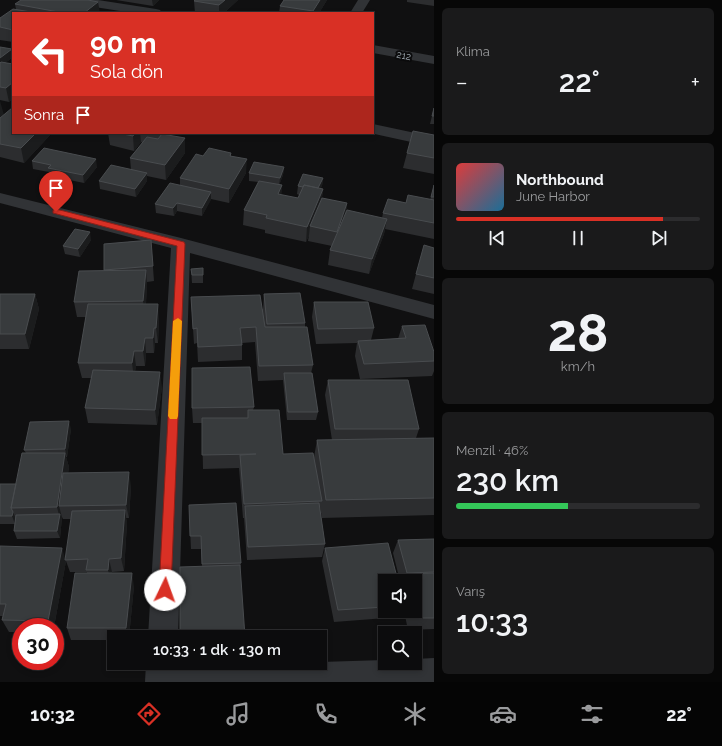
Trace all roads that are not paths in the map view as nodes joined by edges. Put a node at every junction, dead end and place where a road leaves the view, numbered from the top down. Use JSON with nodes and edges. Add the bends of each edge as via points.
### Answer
{"nodes":[{"id":1,"x":75,"y":0,"type":"edge"},
{"id":2,"x":364,"y":0,"type":"edge"},
{"id":3,"x":150,"y":12,"type":"edge"},
{"id":4,"x":357,"y":12,"type":"edge"},
{"id":5,"x":374,"y":49,"type":"edge"},
{"id":6,"x":434,"y":60,"type":"edge"},
{"id":7,"x":374,"y":129,"type":"edge"},
{"id":8,"x":434,"y":142,"type":"edge"},
{"id":9,"x":0,"y":198,"type":"edge"},
{"id":10,"x":181,"y":244,"type":"junction"},
{"id":11,"x":434,"y":312,"type":"edge"},
{"id":12,"x":163,"y":630,"type":"edge"},
{"id":13,"x":162,"y":670,"type":"edge"},
{"id":14,"x":434,"y":674,"type":"edge"},
{"id":15,"x":161,"y":682,"type":"edge"},
{"id":16,"x":175,"y":682,"type":"edge"}],
"edges":[{"from":1,"to":3,"type":"street"},
{"from":2,"to":4,"type":"street"},
{"from":5,"to":6,"type":"street","name":"212"},
{"from":7,"to":8,"type":"street"},
{"from":9,"to":10,"type":"street"},
{"from":10,"to":11,"type":"street"},
{"from":10,"to":12,"type":"street"},
{"from":13,"to":15,"type":"street"},
{"from":14,"to":16,"type":"street"}]}
